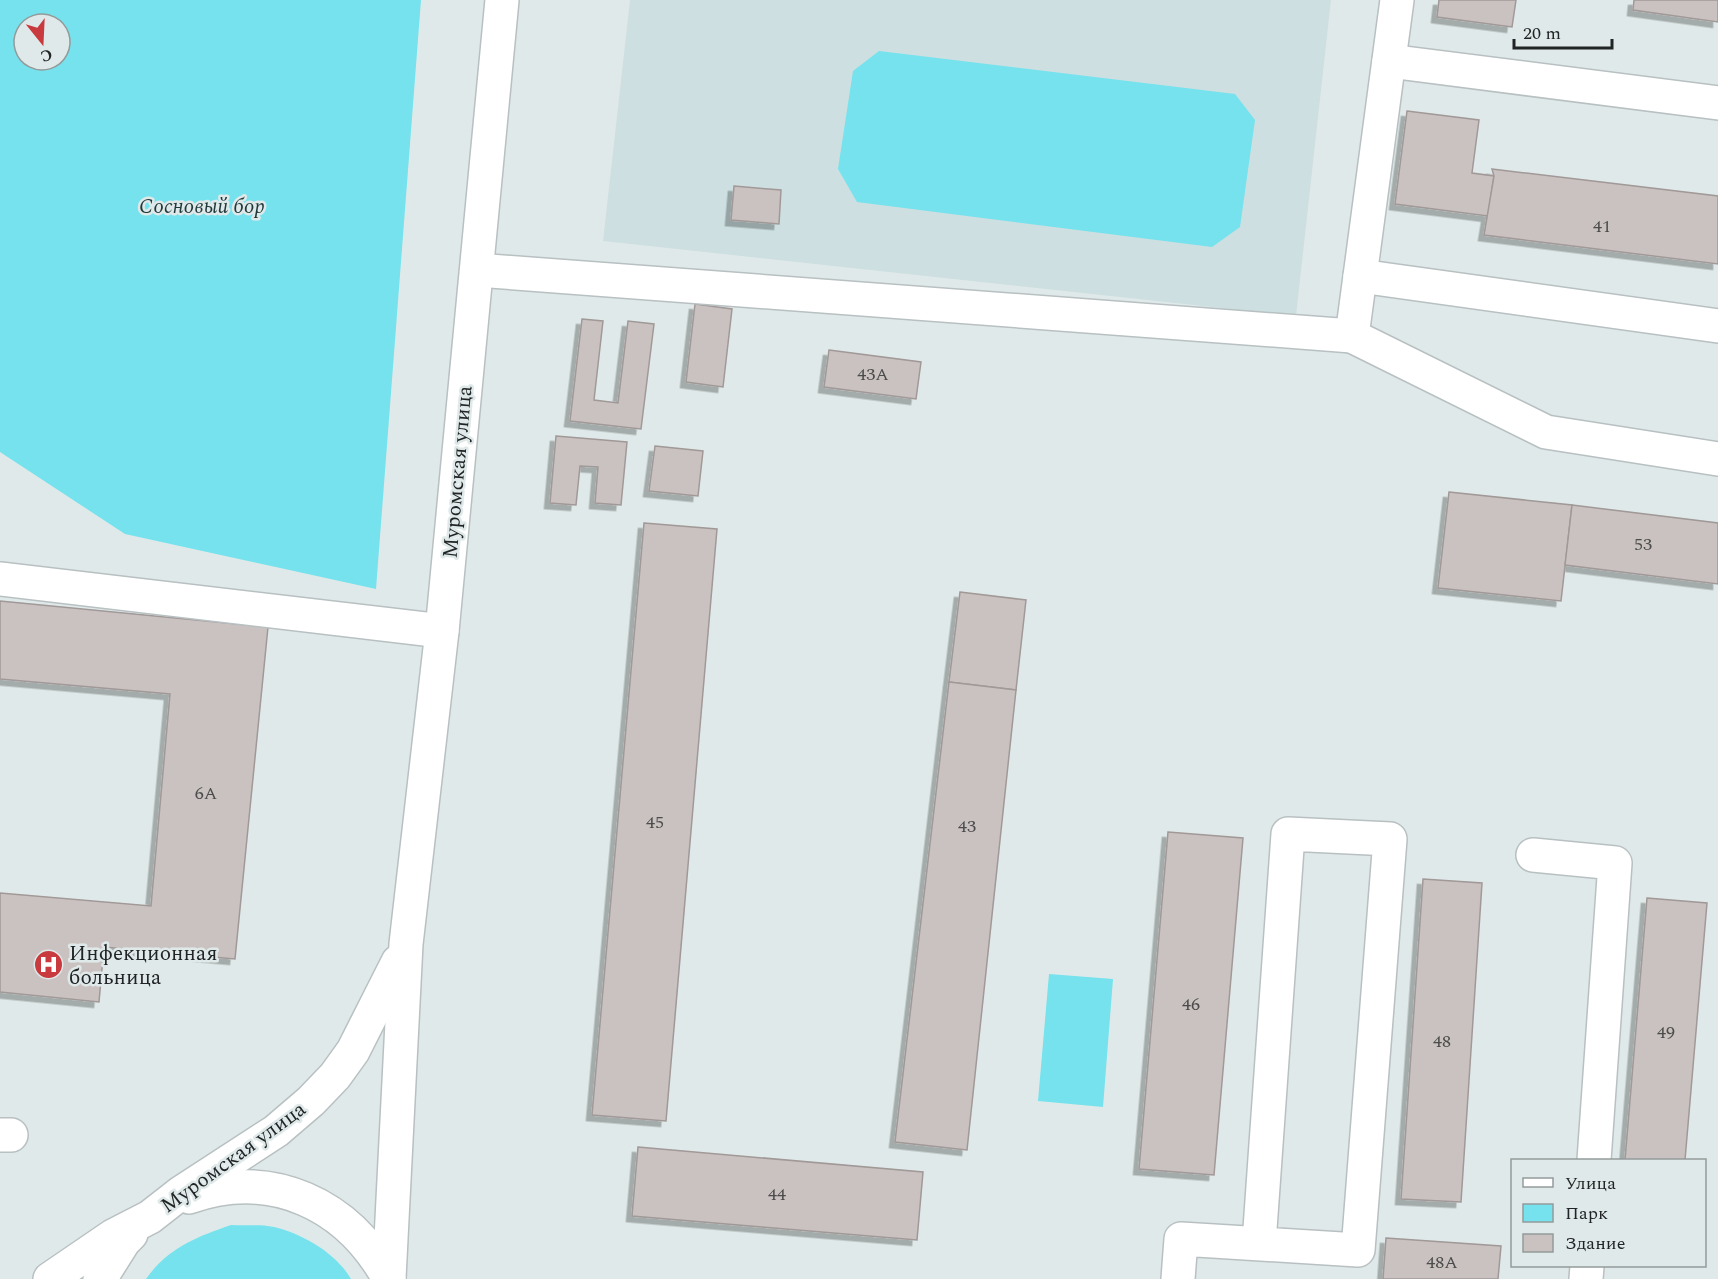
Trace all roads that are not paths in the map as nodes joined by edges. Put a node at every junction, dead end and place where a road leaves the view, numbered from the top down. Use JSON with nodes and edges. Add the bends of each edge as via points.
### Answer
{"nodes":[{"id":1,"x":502,"y":0,"type":"edge"},
{"id":2,"x":1397,"y":0,"type":"edge"},
{"id":3,"x":1389,"y":61,"type":"junction"},
{"id":4,"x":1718,"y":103,"type":"edge"},
{"id":5,"x":477,"y":270,"type":"junction"},
{"id":6,"x":1360,"y":276,"type":"junction"},
{"id":7,"x":1718,"y":326,"type":"edge"},
{"id":8,"x":1352,"y":336,"type":"junction"},
{"id":9,"x":1718,"y":459,"type":"edge"},
{"id":10,"x":0,"y":579,"type":"edge"},
{"id":11,"x":442,"y":631,"type":"junction"},
{"id":12,"x":1533,"y":855,"type":"dead end"},
{"id":13,"x":406,"y":944,"type":"junction"},
{"id":14,"x":1594,"y":1159,"type":"edge"},
{"id":15,"x":150,"y":1217,"type":"junction"},
{"id":16,"x":1259,"y":1243,"type":"junction"},
{"id":17,"x":50,"y":1279,"type":"edge"},
{"id":18,"x":100,"y":1279,"type":"edge"},
{"id":19,"x":389,"y":1279,"type":"edge"},
{"id":20,"x":1178,"y":1279,"type":"edge"}],
"edges":[{"from":1,"to":5,"type":"main road","name":"Муромская улица"},
{"from":2,"to":3,"type":"main road"},
{"from":3,"to":4,"type":"main road"},
{"from":3,"to":6,"type":"main road"},
{"from":5,"to":8,"type":"main road"},
{"from":5,"to":11,"type":"main road","name":"Муромская улица"},
{"from":6,"to":7,"type":"main road"},
{"from":6,"to":8,"type":"main road"},
{"from":8,"to":9,"type":"main road","via":[[1546,432]]},
{"from":10,"to":11,"type":"main road"},
{"from":11,"to":13,"type":"main road","name":"Муромская улица"},
{"from":12,"to":14,"type":"main road","via":[[1615,863]]},
{"from":13,"to":15,"type":"main road","name":"Муромская улица","via":[[364,1031],[335,1076],[276,1131]]},
{"from":13,"to":19,"type":"main road","name":"Муромская улица"},
{"from":15,"to":17,"type":"main road","via":[[113,1236]]},
{"from":15,"to":18,"type":"main road","via":[[123,1241]]},
{"from":15,"to":19,"type":"main road","via":[[177,1201],[217,1189],[269,1188],[328,1209],[373,1251]]},
{"from":16,"to":16,"type":"main road","via":[[1358,1250],[1390,839],[1288,834]]},
{"from":16,"to":20,"type":"main road","via":[[1181,1239]]}]}
